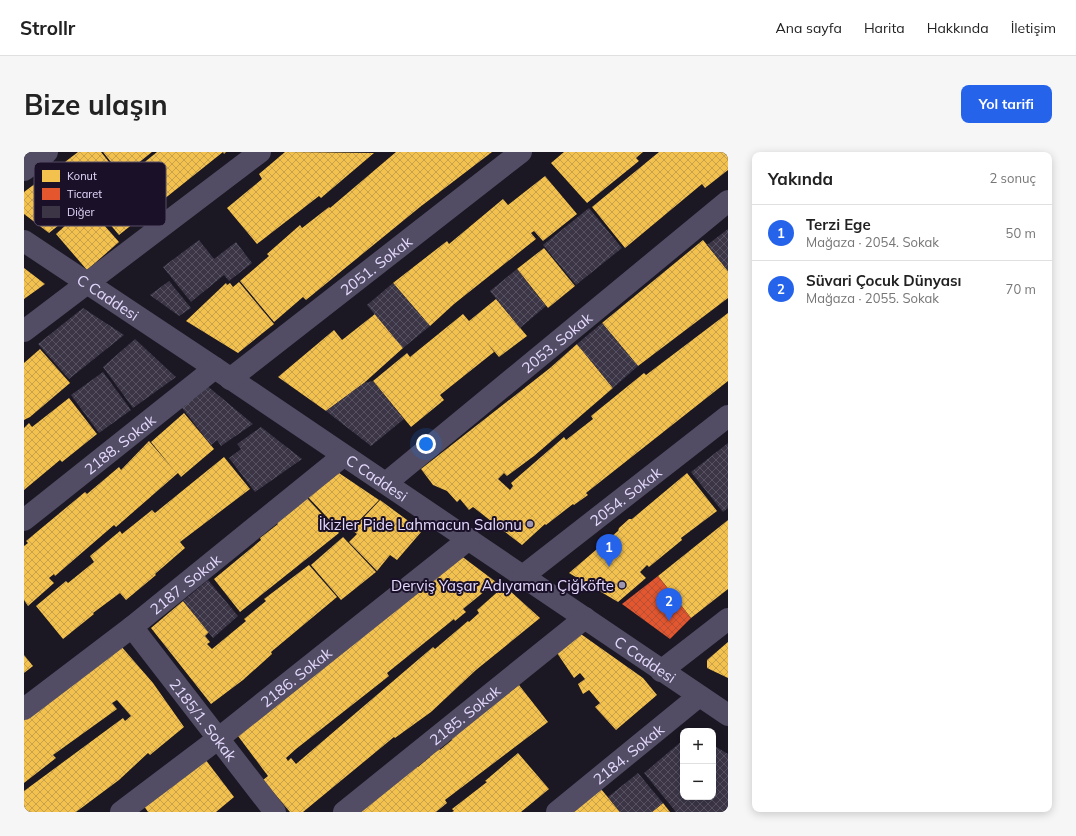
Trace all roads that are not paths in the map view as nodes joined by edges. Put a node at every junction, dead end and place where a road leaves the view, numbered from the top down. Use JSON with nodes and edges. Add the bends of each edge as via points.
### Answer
{"nodes":[{"id":1,"x":47,"y":152,"type":"edge"},
{"id":2,"x":260,"y":152,"type":"edge"},
{"id":3,"x":521,"y":152,"type":"edge"},
{"id":4,"x":34,"y":162,"type":"edge"},
{"id":5,"x":34,"y":162,"type":"edge"},
{"id":6,"x":24,"y":170,"type":"edge"},
{"id":7,"x":728,"y":201,"type":"edge"},
{"id":8,"x":166,"y":224,"type":"edge"},
{"id":9,"x":163,"y":226,"type":"edge"},
{"id":10,"x":24,"y":241,"type":"edge"},
{"id":11,"x":88,"y":283,"type":"junction"},
{"id":12,"x":24,"y":331,"type":"edge"},
{"id":13,"x":223,"y":373,"type":"junction"},
{"id":14,"x":728,"y":416,"type":"edge"},
{"id":15,"x":343,"y":456,"type":"junction"},
{"id":16,"x":386,"y":483,"type":"junction"},
{"id":17,"x":24,"y":520,"type":"edge"},
{"id":18,"x":469,"y":539,"type":"junction"},
{"id":19,"x":523,"y":576,"type":"junction"},
{"id":20,"x":585,"y":618,"type":"junction"},
{"id":21,"x":728,"y":619,"type":"edge"},
{"id":22,"x":132,"y":626,"type":"junction"},
{"id":23,"x":661,"y":671,"type":"junction"},
{"id":24,"x":699,"y":696,"type":"junction"},
{"id":25,"x":24,"y":709,"type":"edge"},
{"id":26,"x":728,"y":715,"type":"edge"},
{"id":27,"x":219,"y":738,"type":"junction"},
{"id":28,"x":121,"y":812,"type":"edge"},
{"id":29,"x":275,"y":812,"type":"edge"},
{"id":30,"x":344,"y":812,"type":"edge"},
{"id":31,"x":557,"y":812,"type":"edge"}],
"edges":[{"from":1,"to":5,"type":"street"},
{"from":2,"to":8,"type":"street"},
{"from":3,"to":13,"type":"street","name":"2051. Sokak"},
{"from":4,"to":6,"type":"street"},
{"from":7,"to":16,"type":"street","name":"2053. Sokak"},
{"from":9,"to":11,"type":"street"},
{"from":10,"to":11,"type":"street","name":"C Caddesi"},
{"from":11,"to":12,"type":"street"},
{"from":11,"to":13,"type":"street","name":"C Caddesi"},
{"from":13,"to":15,"type":"street","name":"C Caddesi"},
{"from":13,"to":17,"type":"street","name":"2188. Sokak"},
{"from":14,"to":19,"type":"street","name":"2054. Sokak"},
{"from":15,"to":16,"type":"street","name":"C Caddesi"},
{"from":15,"to":22,"type":"street","name":"2187. Sokak"},
{"from":16,"to":18,"type":"street","name":"C Caddesi"},
{"from":18,"to":19,"type":"street","name":"C Caddesi"},
{"from":18,"to":27,"type":"street","name":"2186. Sokak"},
{"from":19,"to":20,"type":"street","name":"C Caddesi"},
{"from":20,"to":23,"type":"street","name":"C Caddesi"},
{"from":20,"to":30,"type":"street","name":"2185. Sokak"},
{"from":21,"to":23,"type":"street"},
{"from":22,"to":25,"type":"street","name":"2187. Sokak"},
{"from":22,"to":27,"type":"street","name":"2185/1. Sokak"},
{"from":23,"to":24,"type":"street","name":"C Caddesi"},
{"from":24,"to":26,"type":"street","name":"C Caddesi"},
{"from":24,"to":31,"type":"street","name":"2184. Sokak"},
{"from":27,"to":28,"type":"street","name":"2186. Sokak"},
{"from":27,"to":29,"type":"street","name":"2185/1. Sokak"}]}
